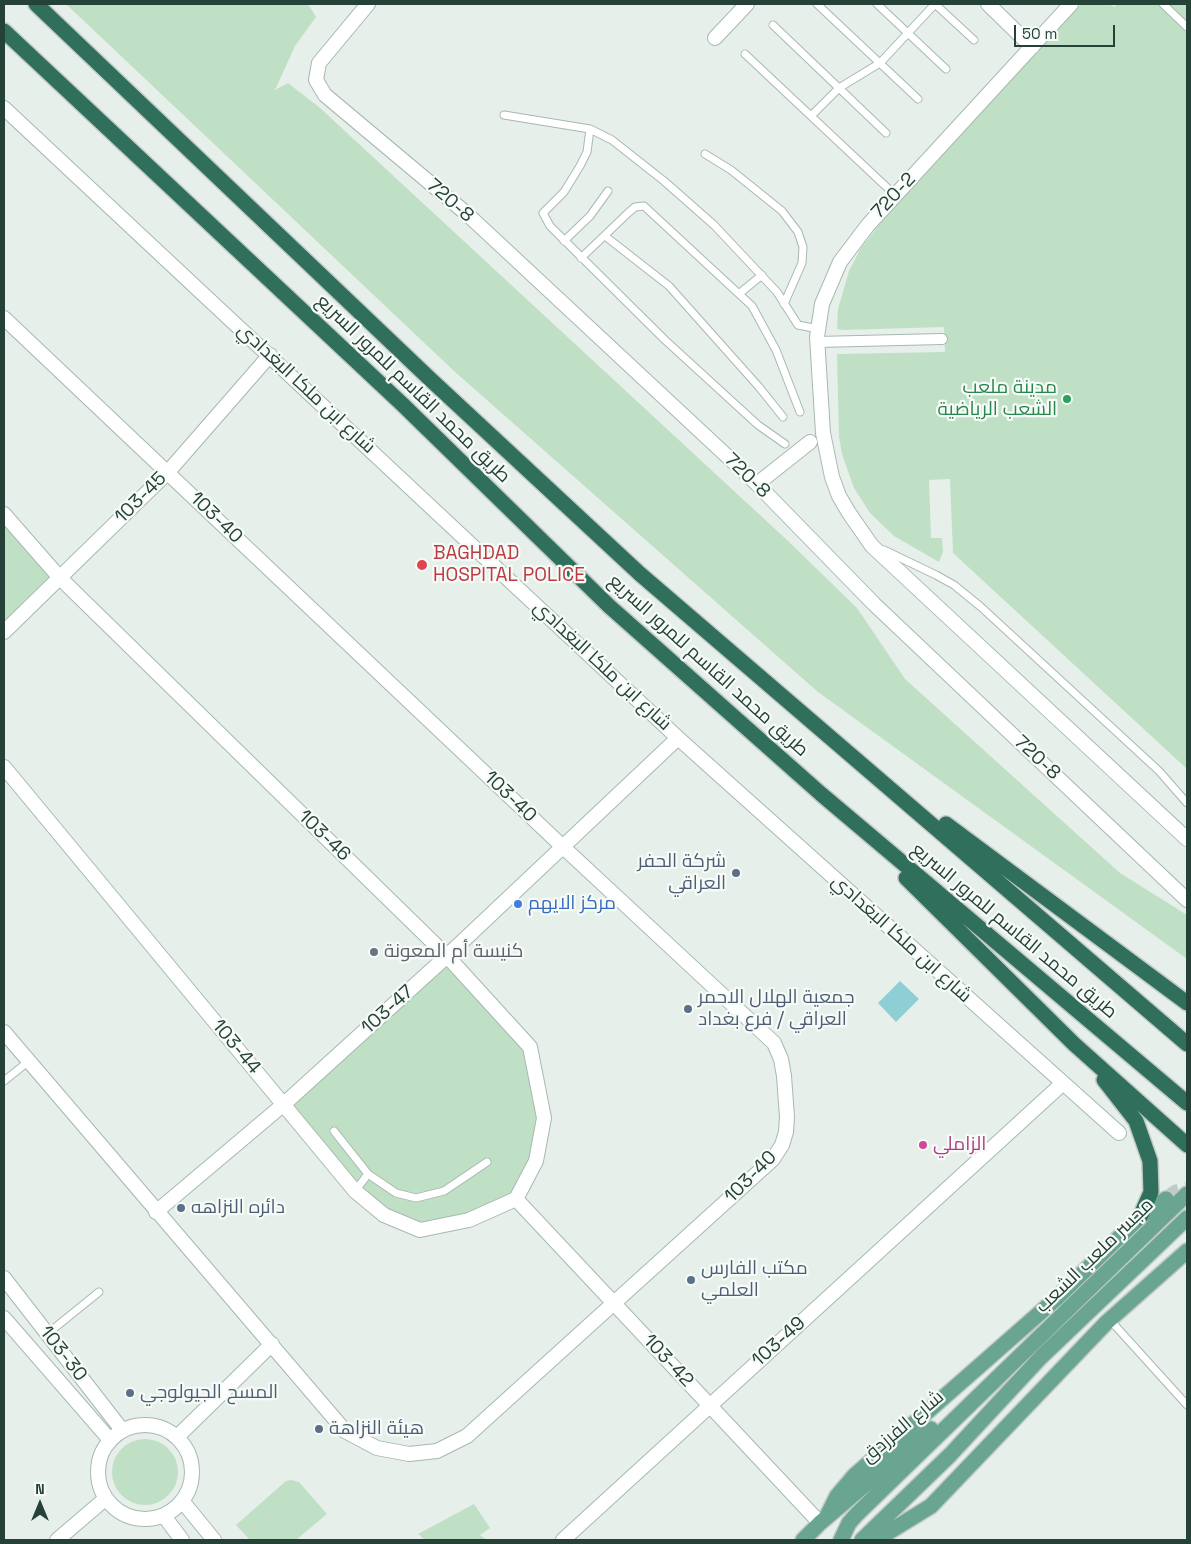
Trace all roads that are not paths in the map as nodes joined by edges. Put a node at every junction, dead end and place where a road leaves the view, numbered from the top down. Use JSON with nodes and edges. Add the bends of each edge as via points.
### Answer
{"nodes":[{"id":1,"x":36,"y":4,"type":"edge"},
{"id":2,"x":368,"y":4,"type":"edge"},
{"id":3,"x":747,"y":4,"type":"edge"},
{"id":4,"x":817,"y":4,"type":"edge"},
{"id":5,"x":876,"y":4,"type":"edge"},
{"id":6,"x":935,"y":4,"type":"edge"},
{"id":7,"x":988,"y":4,"type":"edge"},
{"id":8,"x":1071,"y":4,"type":"edge"},
{"id":9,"x":1163,"y":4,"type":"edge"},
{"id":10,"x":773,"y":25,"type":"dead end"},
{"id":11,"x":1187,"y":26,"type":"edge"},
{"id":12,"x":4,"y":31,"type":"edge"},
{"id":13,"x":908,"y":33,"type":"junction"},
{"id":14,"x":715,"y":38,"type":"dead end"},
{"id":15,"x":974,"y":40,"type":"dead end"},
{"id":16,"x":1032,"y":46,"type":"junction"},
{"id":17,"x":745,"y":54,"type":"dead end"},
{"id":18,"x":880,"y":64,"type":"junction"},
{"id":19,"x":946,"y":69,"type":"dead end"},
{"id":20,"x":838,"y":88,"type":"junction"},
{"id":21,"x":918,"y":99,"type":"dead end"},
{"id":22,"x":5,"y":110,"type":"edge"},
{"id":23,"x":504,"y":115,"type":"dead end"},
{"id":24,"x":811,"y":116,"type":"junction"},
{"id":25,"x":590,"y":129,"type":"junction"},
{"id":26,"x":886,"y":133,"type":"dead end"},
{"id":27,"x":705,"y":154,"type":"dead end"},
{"id":28,"x":608,"y":191,"type":"dead end"},
{"id":29,"x":895,"y":195,"type":"junction"},
{"id":30,"x":605,"y":236,"type":"junction"},
{"id":31,"x":564,"y":241,"type":"junction"},
{"id":32,"x":581,"y":258,"type":"junction"},
{"id":33,"x":762,"y":275,"type":"junction"},
{"id":34,"x":740,"y":294,"type":"junction"},
{"id":35,"x":784,"y":304,"type":"junction"},
{"id":36,"x":4,"y":318,"type":"edge"},
{"id":37,"x":817,"y":336,"type":"junction"},
{"id":38,"x":942,"y":339,"type":"dead end"},
{"id":39,"x":270,"y":355,"type":"junction"},
{"id":40,"x":800,"y":412,"type":"dead end"},
{"id":41,"x":783,"y":417,"type":"dead end"},
{"id":42,"x":810,"y":442,"type":"dead end"},
{"id":43,"x":785,"y":444,"type":"dead end"},
{"id":44,"x":168,"y":472,"type":"junction"},
{"id":45,"x":757,"y":484,"type":"junction"},
{"id":46,"x":4,"y":514,"type":"edge"},
{"id":47,"x":870,"y":543,"type":"junction"},
{"id":48,"x":60,"y":578,"type":"junction"},
{"id":49,"x":4,"y":632,"type":"edge"},
{"id":50,"x":678,"y":738,"type":"junction"},
{"id":51,"x":851,"y":754,"type":"junction"},
{"id":52,"x":4,"y":767,"type":"edge"},
{"id":53,"x":821,"y":794,"type":"junction"},
{"id":54,"x":1187,"y":803,"type":"edge"},
{"id":55,"x":1187,"y":839,"type":"edge"},
{"id":56,"x":563,"y":847,"type":"junction"},
{"id":57,"x":1187,"y":900,"type":"edge"},
{"id":58,"x":446,"y":956,"type":"junction"},
{"id":59,"x":1171,"y":990,"type":"junction"},
{"id":60,"x":1187,"y":995,"type":"edge"},
{"id":61,"x":1187,"y":1003,"type":"edge"},
{"id":62,"x":4,"y":1032,"type":"edge"},
{"id":63,"x":1074,"y":1044,"type":"junction"},
{"id":64,"x":1187,"y":1044,"type":"edge"},
{"id":65,"x":29,"y":1061,"type":"junction"},
{"id":66,"x":4,"y":1081,"type":"edge"},
{"id":67,"x":1062,"y":1084,"type":"junction"},
{"id":68,"x":1187,"y":1103,"type":"edge"},
{"id":69,"x":284,"y":1104,"type":"junction"},
{"id":70,"x":334,"y":1131,"type":"dead end"},
{"id":71,"x":1119,"y":1133,"type":"dead end"},
{"id":72,"x":1187,"y":1145,"type":"edge"},
{"id":73,"x":487,"y":1162,"type":"dead end"},
{"id":74,"x":368,"y":1174,"type":"junction"},
{"id":75,"x":355,"y":1191,"type":"junction"},
{"id":76,"x":1187,"y":1194,"type":"edge"},
{"id":77,"x":1166,"y":1199,"type":"tunnel mouth"},
{"id":78,"x":516,"y":1200,"type":"junction"},
{"id":79,"x":156,"y":1212,"type":"junction"},
{"id":80,"x":1140,"y":1217,"type":"junction"},
{"id":81,"x":1187,"y":1218,"type":"edge"},
{"id":82,"x":1187,"y":1251,"type":"edge"},
{"id":83,"x":4,"y":1278,"type":"edge"},
{"id":84,"x":99,"y":1292,"type":"dead end"},
{"id":85,"x":614,"y":1304,"type":"junction"},
{"id":86,"x":4,"y":1318,"type":"edge"},
{"id":87,"x":1110,"y":1320,"type":"junction"},
{"id":88,"x":47,"y":1334,"type":"junction"},
{"id":89,"x":272,"y":1344,"type":"junction"},
{"id":90,"x":1030,"y":1345,"type":"junction"},
{"id":91,"x":1187,"y":1405,"type":"edge"},
{"id":92,"x":710,"y":1406,"type":"junction"},
{"id":93,"x":122,"y":1430,"type":"junction"},
{"id":94,"x":177,"y":1437,"type":"junction"},
{"id":95,"x":110,"y":1440,"type":"junction"},
{"id":96,"x":105,"y":1499,"type":"junction"},
{"id":97,"x":183,"y":1502,"type":"junction"},
{"id":98,"x":164,"y":1516,"type":"junction"},
{"id":99,"x":823,"y":1521,"type":"junction"},
{"id":100,"x":56,"y":1540,"type":"edge"},
{"id":101,"x":182,"y":1540,"type":"edge"},
{"id":102,"x":214,"y":1540,"type":"edge"},
{"id":103,"x":563,"y":1540,"type":"edge"},
{"id":104,"x":803,"y":1540,"type":"edge"},
{"id":105,"x":841,"y":1540,"type":"edge"},
{"id":106,"x":862,"y":1540,"type":"edge"},
{"id":107,"x":876,"y":1540,"type":"edge"}],
"edges":[{"from":1,"to":51,"type":"highway","name":"طريق محمد القاسم للمرور السريع","via":[[640,574]]},
{"from":2,"to":45,"type":"street","name":"720-8","via":[[318,64],[316,80],[325,95],[467,214]]},
{"from":3,"to":14,"type":"street"},
{"from":4,"to":18,"type":"lane"},
{"from":5,"to":13,"type":"lane"},
{"from":6,"to":13,"type":"lane"},
{"from":6,"to":15,"type":"lane"},
{"from":7,"to":16,"type":"street"},
{"from":8,"to":16,"type":"street","name":"720-2"},
{"from":9,"to":11,"type":"lane"},
{"from":10,"to":20,"type":"lane"},
{"from":12,"to":53,"type":"highway","name":"طريق محمد القاسم للمرور السريع","via":[[402,404],[609,606]]},
{"from":13,"to":18,"type":"lane"},
{"from":13,"to":19,"type":"lane"},
{"from":16,"to":29,"type":"street","name":"720-2"},
{"from":17,"to":24,"type":"lane"},
{"from":18,"to":20,"type":"lane"},
{"from":18,"to":21,"type":"lane"},
{"from":20,"to":24,"type":"lane"},
{"from":20,"to":26,"type":"lane"},
{"from":22,"to":39,"type":"street","name":"شارع ابن ملكا البغدادي"},
{"from":23,"to":25,"type":"lane"},
{"from":24,"to":29,"type":"lane"},
{"from":25,"to":31,"type":"lane","via":[[587,152],[580,166],[564,192],[544,213],[550,226]]},
{"from":25,"to":33,"type":"lane","via":[[612,140],[664,180]]},
{"from":27,"to":35,"type":"lane","via":[[759,192],[782,212],[798,232],[803,247],[802,263]]},
{"from":28,"to":31,"type":"lane","via":[[590,216]]},
{"from":29,"to":37,"type":"street","name":"720-2","via":[[852,242],[840,262],[822,304]]},
{"from":30,"to":32,"type":"lane"},
{"from":30,"to":34,"type":"lane","via":[[635,207],[644,206]]},
{"from":30,"to":41,"type":"lane","via":[[669,286]]},
{"from":31,"to":32,"type":"lane"},
{"from":32,"to":43,"type":"lane","via":[[758,425]]},
{"from":33,"to":34,"type":"lane"},
{"from":33,"to":35,"type":"lane"},
{"from":34,"to":40,"type":"lane","via":[[752,306],[765,328]]},
{"from":35,"to":37,"type":"lane","via":[[798,325]]},
{"from":36,"to":44,"type":"street","name":"103-40"},
{"from":37,"to":38,"type":"street"},
{"from":37,"to":47,"type":"street","name":"720-2","via":[[823,433],[832,477],[852,519]]},
{"from":39,"to":44,"type":"street","name":"103-45"},
{"from":39,"to":50,"type":"street","name":"شارع ابن ملكا البغدادي"},
{"from":42,"to":45,"type":"street"},
{"from":44,"to":48,"type":"street","name":"103-45"},
{"from":44,"to":56,"type":"street","name":"103-40"},
{"from":45,"to":57,"type":"street","name":"720-8","via":[[874,604]]},
{"from":46,"to":48,"type":"street","name":"103-46"},
{"from":47,"to":54,"type":"lane","via":[[954,585],[981,606],[1159,771]]},
{"from":47,"to":55,"type":"street"},
{"from":48,"to":49,"type":"street","name":"103-45"},
{"from":48,"to":58,"type":"street","name":"103-46"},
{"from":50,"to":56,"type":"street","name":"103-47"},
{"from":50,"to":67,"type":"street","name":"شارع ابن ملكا البغدادي"},
{"from":51,"to":59,"type":"highway"},
{"from":51,"to":64,"type":"highway","name":"طريق محمد القاسم للمرور السريع"},
{"from":52,"to":69,"type":"street","name":"103-44"},
{"from":53,"to":63,"type":"highway"},
{"from":53,"to":68,"type":"highway","name":"طريق محمد القاسم للمرور السريع"},
{"from":56,"to":58,"type":"street","name":"103-47"},
{"from":56,"to":85,"type":"street","name":"103-40","via":[[774,1043],[782,1059],[784,1076],[786,1132],[773,1159]]},
{"from":58,"to":69,"type":"street","name":"103-47"},
{"from":58,"to":78,"type":"street","name":"103-46","via":[[530,1048],[544,1118],[536,1161]]},
{"from":59,"to":60,"type":"highway"},
{"from":59,"to":61,"type":"highway"},
{"from":62,"to":65,"type":"street","name":"103-40"},
{"from":63,"to":72,"type":"highway"},
{"from":63,"to":80,"type":"highway","via":[[1136,1121],[1145,1140],[1150,1161],[1151,1192]]},
{"from":65,"to":66,"type":"lane"},
{"from":65,"to":79,"type":"street","name":"103-40"},
{"from":67,"to":71,"type":"street","name":"شارع ابن ملكا البغدادي"},
{"from":67,"to":92,"type":"street","name":"103-49"},
{"from":69,"to":75,"type":"street","name":"103-44"},
{"from":69,"to":79,"type":"street","name":"103-47"},
{"from":70,"to":74,"type":"lane"},
{"from":73,"to":74,"type":"lane","via":[[444,1191],[416,1198],[396,1193]]},
{"from":74,"to":75,"type":"lane"},
{"from":75,"to":78,"type":"street","name":"103-44","via":[[384,1216],[420,1230],[469,1220]]},
{"from":76,"to":90,"type":"main road","name":"مجسر ملعب الشعب"},
{"from":77,"to":80,"type":"main road"},
{"from":78,"to":85,"type":"street","name":"103-42"},
{"from":79,"to":89,"type":"street","name":"103-40"},
{"from":80,"to":99,"type":"main road","via":[[1058,1297],[854,1476],[837,1496]]},
{"from":81,"to":106,"type":"main road","name":"مجسر ملعب الشعب","via":[[1041,1357],[950,1455]]},
{"from":82,"to":87,"type":"main road"},
{"from":83,"to":88,"type":"street","name":"103-30"},
{"from":84,"to":88,"type":"lane"},
{"from":85,"to":89,"type":"street","name":"103-40","via":[[467,1436],[438,1451],[409,1454],[377,1448],[344,1431]]},
{"from":85,"to":92,"type":"street","name":"103-42"},
{"from":86,"to":95,"type":"street","name":"103-30"},
{"from":87,"to":91,"type":"lane"},
{"from":87,"to":107,"type":"main road","via":[[931,1506]]},
{"from":88,"to":93,"type":"street","name":"103-30"},
{"from":89,"to":94,"type":"street"},
{"from":90,"to":99,"type":"main road","name":"شارع الفرزدق"},
{"from":90,"to":105,"type":"main road","via":[[857,1514]]},
{"from":92,"to":99,"type":"street","name":"103-42"},
{"from":92,"to":103,"type":"street","name":"103-49"},
{"from":93,"to":94,"type":"street","via":[[136,1425],[151,1425]]},
{"from":93,"to":95,"type":"street"},
{"from":94,"to":97,"type":"street","via":[[192,1461],[190,1489]]},
{"from":95,"to":96,"type":"street","via":[[101,1453],[97,1468]]},
{"from":96,"to":98,"type":"street","via":[[121,1514],[142,1520]]},
{"from":96,"to":100,"type":"street"},
{"from":97,"to":98,"type":"street"},
{"from":97,"to":102,"type":"street"},
{"from":98,"to":101,"type":"street"},
{"from":99,"to":104,"type":"main road","name":"شارع الفرزدق"}]}
